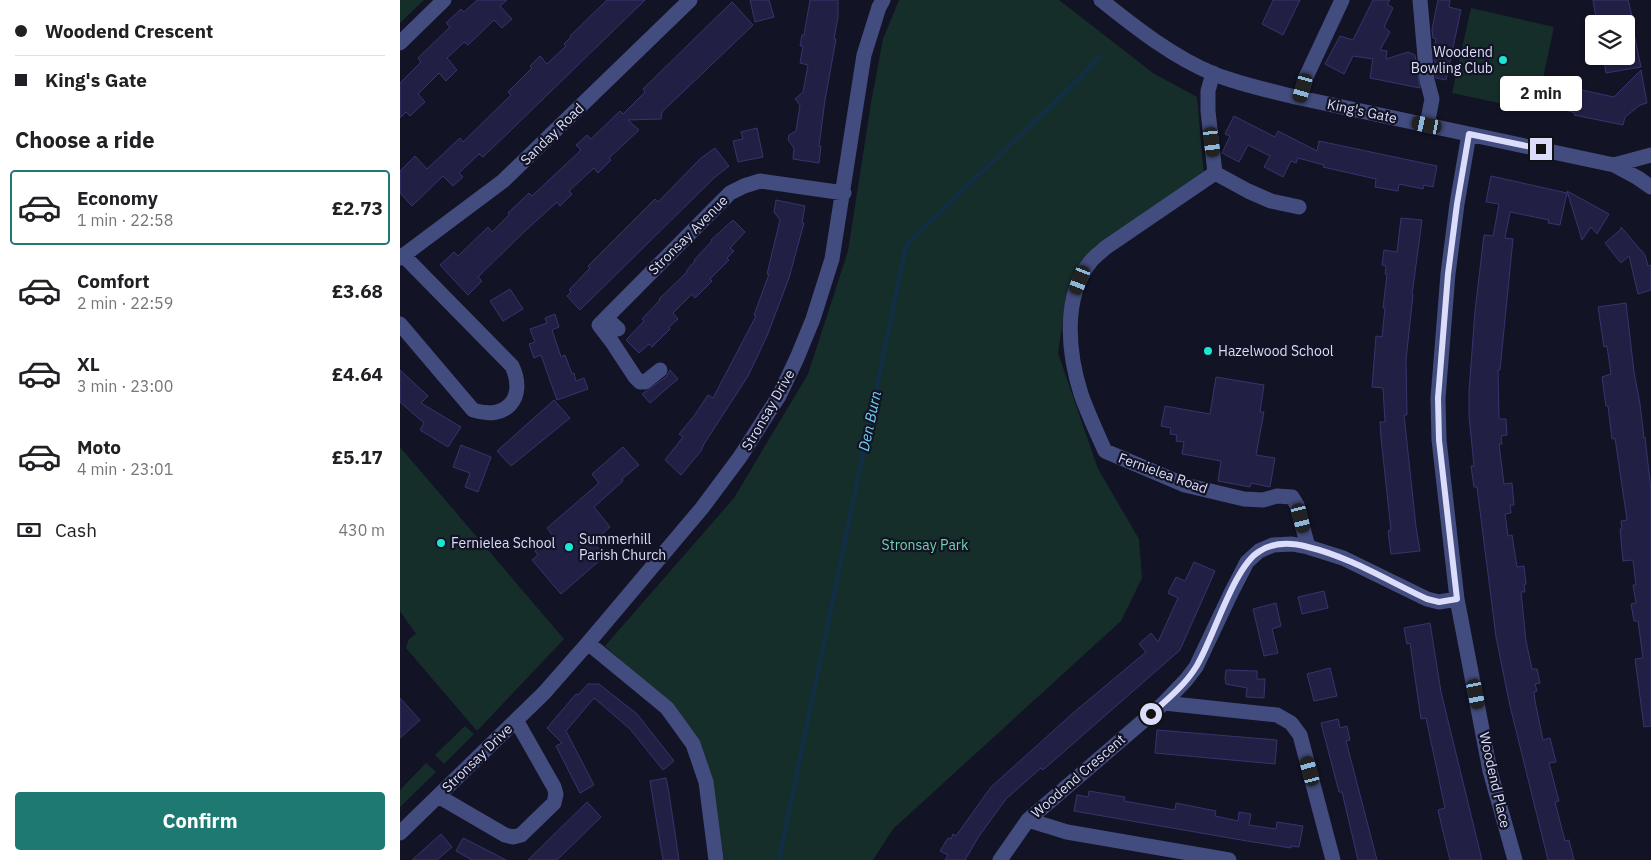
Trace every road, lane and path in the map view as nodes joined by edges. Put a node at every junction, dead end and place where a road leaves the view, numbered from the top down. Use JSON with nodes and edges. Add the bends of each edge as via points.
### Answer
{"nodes":[{"id":1,"x":444,"y":0,"type":"edge"},
{"id":2,"x":690,"y":0,"type":"edge"},
{"id":3,"x":883,"y":0,"type":"edge"},
{"id":4,"x":1101,"y":0,"type":"edge"},
{"id":5,"x":1342,"y":0,"type":"edge"},
{"id":6,"x":1420,"y":0,"type":"edge"},
{"id":7,"x":400,"y":43,"type":"edge"},
{"id":8,"x":1213,"y":73,"type":"junction"},
{"id":9,"x":1300,"y":98,"type":"junction"},
{"id":10,"x":1427,"y":125,"type":"junction"},
{"id":11,"x":1469,"y":134,"type":"junction"},
{"id":12,"x":1651,"y":155,"type":"edge"},
{"id":13,"x":1614,"y":165,"type":"junction"},
{"id":14,"x":1216,"y":173,"type":"junction"},
{"id":15,"x":1651,"y":187,"type":"edge"},
{"id":16,"x":844,"y":193,"type":"junction"},
{"id":17,"x":1299,"y":208,"type":"dead end"},
{"id":18,"x":402,"y":256,"type":"edge"},
{"id":19,"x":602,"y":321,"type":"junction"},
{"id":20,"x":400,"y":324,"type":"edge"},
{"id":21,"x":618,"y":329,"type":"dead end"},
{"id":22,"x":660,"y":370,"type":"dead end"},
{"id":23,"x":1308,"y":546,"type":"junction"},
{"id":24,"x":1457,"y":599,"type":"junction"},
{"id":25,"x":588,"y":643,"type":"junction"},
{"id":26,"x":1164,"y":703,"type":"junction"},
{"id":27,"x":516,"y":720,"type":"junction"},
{"id":28,"x":438,"y":796,"type":"junction"},
{"id":29,"x":1028,"y":820,"type":"junction"},
{"id":30,"x":400,"y":833,"type":"edge"},
{"id":31,"x":716,"y":860,"type":"edge"},
{"id":32,"x":1000,"y":860,"type":"edge"},
{"id":33,"x":1229,"y":860,"type":"edge"},
{"id":34,"x":1333,"y":860,"type":"edge"},
{"id":35,"x":1514,"y":860,"type":"edge"}],
"edges":[{"from":1,"to":7,"type":"street"},
{"from":2,"to":18,"type":"street","name":"Sanday Road","via":[[503,181]]},
{"from":3,"to":16,"type":"street","name":"Stronsay Drive","via":[[864,55]]},
{"from":4,"to":8,"type":"street","name":"King's Gate","via":[[1172,52]]},
{"from":5,"to":9,"type":"street","via":[[1306,77]]},
{"from":6,"to":10,"type":"street","via":[[1427,80],[1432,99]]},
{"from":8,"to":9,"type":"street","name":"King's Gate"},
{"from":8,"to":14,"type":"street","via":[[1208,91],[1208,111]]},
{"from":9,"to":10,"type":"street","name":"King's Gate"},
{"from":10,"to":11,"type":"street","name":"King's Gate"},
{"from":11,"to":13,"type":"street","name":"King's Gate"},
{"from":11,"to":24,"type":"street","name":"Woodend Place","via":[[1449,266],[1438,398],[1439,440]]},
{"from":12,"to":13,"type":"street","name":"King's Gate"},
{"from":13,"to":15,"type":"street","name":"King's Gate"},
{"from":14,"to":17,"type":"street","via":[[1271,201]]},
{"from":14,"to":23,"type":"street","name":"Fernielea Road","via":[[1105,248],[1080,280],[1072,301],[1071,347],[1081,394],[1105,451],[1185,484],[1244,499],[1292,496]]},
{"from":16,"to":19,"type":"street","name":"Stronsay Avenue","via":[[760,181],[730,193]]},
{"from":16,"to":25,"type":"street","name":"Stronsay Drive","via":[[832,259],[813,319],[779,396],[702,508]]},
{"from":18,"to":20,"type":"street","name":"Sanday Road","via":[[512,366],[518,388],[509,406],[496,412],[473,410]]},
{"from":19,"to":21,"type":"street"},
{"from":19,"to":22,"type":"street","via":[[612,342],[640,382],[645,382]]},
{"from":23,"to":24,"type":"street","name":"Woodend Crescent","via":[[1343,558],[1427,599],[1439,602]]},
{"from":23,"to":26,"type":"street","name":"Woodend Crescent","via":[[1273,545],[1259,551],[1247,562],[1196,667]]},
{"from":24,"to":35,"type":"street","name":"Woodend Place","via":[[1490,771]]},
{"from":25,"to":27,"type":"street","name":"Stronsay Drive"},
{"from":25,"to":31,"type":"street","via":[[667,708],[693,744],[706,782]]},
{"from":26,"to":29,"type":"street","name":"Woodend Crescent"},
{"from":26,"to":34,"type":"street","via":[[1277,715],[1291,723],[1300,735]]},
{"from":27,"to":28,"type":"street","name":"Stronsay Drive"},
{"from":27,"to":28,"type":"street","name":"Stronsay Drive","via":[[554,787],[554,803],[521,835],[513,837]]},
{"from":28,"to":30,"type":"street","name":"Stronsay Drive"},
{"from":29,"to":32,"type":"street","name":"Woodend Crescent"},
{"from":29,"to":33,"type":"street","via":[[1067,832]]}]}
